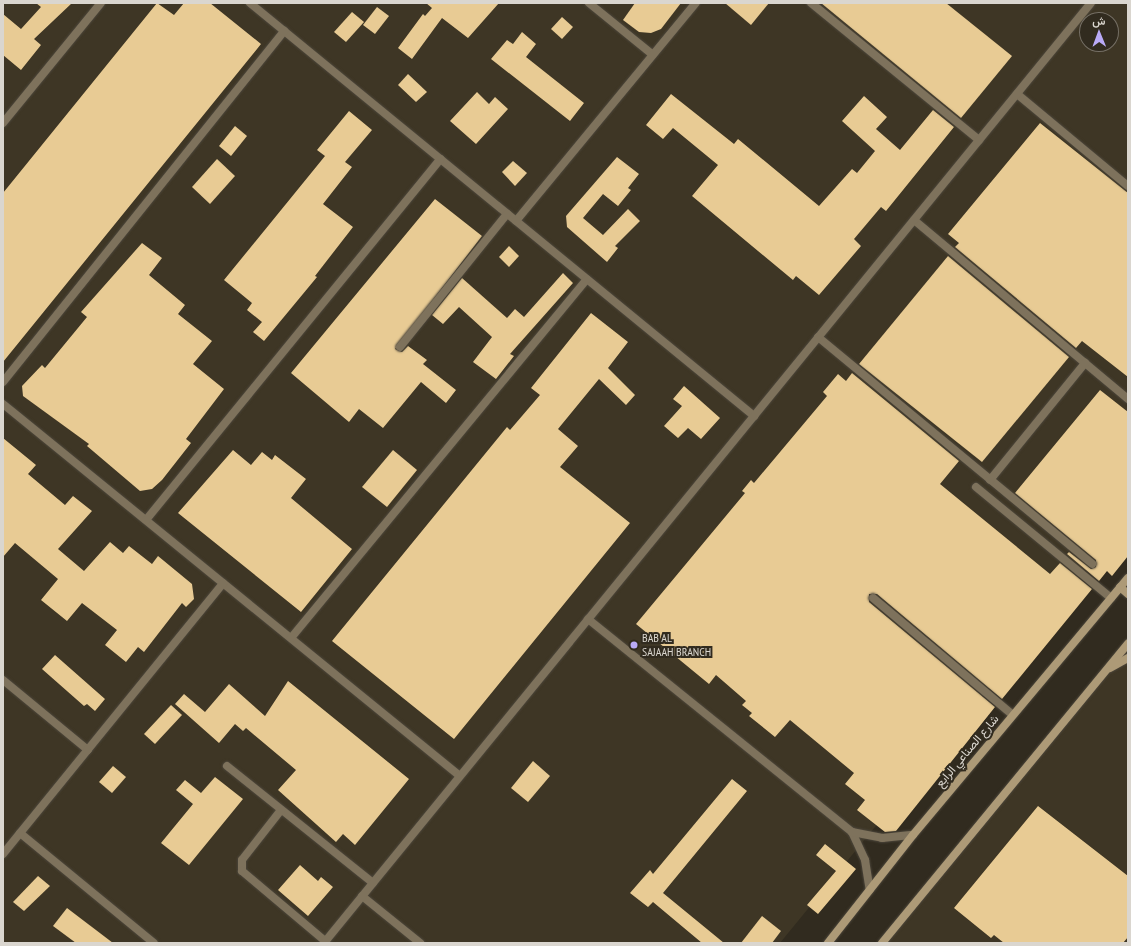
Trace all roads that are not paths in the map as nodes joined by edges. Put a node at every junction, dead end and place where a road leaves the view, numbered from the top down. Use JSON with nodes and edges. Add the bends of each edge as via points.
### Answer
{"nodes":[{"id":1,"x":101,"y":3,"type":"edge"},
{"id":2,"x":250,"y":3,"type":"edge"},
{"id":3,"x":589,"y":3,"type":"edge"},
{"id":4,"x":696,"y":3,"type":"edge"},
{"id":5,"x":811,"y":3,"type":"edge"},
{"id":6,"x":1091,"y":3,"type":"edge"},
{"id":7,"x":284,"y":31,"type":"junction"},
{"id":8,"x":653,"y":55,"type":"junction"},
{"id":9,"x":1017,"y":94,"type":"junction"},
{"id":10,"x":3,"y":123,"type":"edge"},
{"id":11,"x":979,"y":140,"type":"junction"},
{"id":12,"x":440,"y":159,"type":"junction"},
{"id":13,"x":1128,"y":186,"type":"edge"},
{"id":14,"x":507,"y":214,"type":"junction"},
{"id":15,"x":914,"y":220,"type":"junction"},
{"id":16,"x":516,"y":221,"type":"junction"},
{"id":17,"x":587,"y":279,"type":"junction"},
{"id":18,"x":818,"y":337,"type":"junction"},
{"id":19,"x":400,"y":347,"type":"dead end"},
{"id":20,"x":1085,"y":364,"type":"junction"},
{"id":21,"x":3,"y":382,"type":"edge"},
{"id":22,"x":1128,"y":400,"type":"edge"},
{"id":23,"x":3,"y":404,"type":"edge"},
{"id":24,"x":754,"y":416,"type":"junction"},
{"id":25,"x":990,"y":480,"type":"junction"},
{"id":26,"x":976,"y":487,"type":"dead end"},
{"id":27,"x":146,"y":520,"type":"junction"},
{"id":28,"x":1092,"y":564,"type":"dead end"},
{"id":29,"x":1128,"y":578,"type":"edge"},
{"id":30,"x":223,"y":583,"type":"junction"},
{"id":31,"x":1120,"y":587,"type":"junction"},
{"id":32,"x":1128,"y":594,"type":"edge"},
{"id":33,"x":873,"y":598,"type":"dead end"},
{"id":34,"x":1111,"y":598,"type":"junction"},
{"id":35,"x":588,"y":619,"type":"junction"},
{"id":36,"x":291,"y":638,"type":"junction"},
{"id":37,"x":1128,"y":643,"type":"edge"},
{"id":38,"x":1128,"y":658,"type":"edge"},
{"id":39,"x":1104,"y":671,"type":"junction"},
{"id":40,"x":3,"y":680,"type":"edge"},
{"id":41,"x":1013,"y":715,"type":"junction"},
{"id":42,"x":88,"y":750,"type":"junction"},
{"id":43,"x":227,"y":766,"type":"dead end"},
{"id":44,"x":460,"y":776,"type":"junction"},
{"id":45,"x":280,"y":810,"type":"junction"},
{"id":46,"x":852,"y":832,"type":"junction"},
{"id":47,"x":20,"y":833,"type":"junction"},
{"id":48,"x":913,"y":835,"type":"junction"},
{"id":49,"x":3,"y":854,"type":"edge"},
{"id":50,"x":373,"y":883,"type":"junction"},
{"id":51,"x":870,"y":890,"type":"junction"},
{"id":52,"x":362,"y":896,"type":"junction"},
{"id":53,"x":324,"y":942,"type":"edge"},
{"id":54,"x":154,"y":943,"type":"edge"},
{"id":55,"x":420,"y":943,"type":"edge"},
{"id":56,"x":828,"y":943,"type":"edge"},
{"id":57,"x":882,"y":943,"type":"edge"}],
"edges":[{"from":1,"to":10,"type":"street"},
{"from":2,"to":7,"type":"street"},
{"from":3,"to":8,"type":"street"},
{"from":4,"to":8,"type":"street"},
{"from":5,"to":11,"type":"street"},
{"from":6,"to":9,"type":"street"},
{"from":7,"to":12,"type":"street"},
{"from":7,"to":21,"type":"street"},
{"from":8,"to":16,"type":"street"},
{"from":9,"to":11,"type":"street"},
{"from":9,"to":13,"type":"street"},
{"from":11,"to":15,"type":"street"},
{"from":12,"to":14,"type":"street"},
{"from":12,"to":27,"type":"street"},
{"from":14,"to":16,"type":"street"},
{"from":14,"to":19,"type":"street"},
{"from":15,"to":18,"type":"street"},
{"from":15,"to":20,"type":"street"},
{"from":16,"to":17,"type":"street"},
{"from":17,"to":24,"type":"street"},
{"from":17,"to":36,"type":"street"},
{"from":18,"to":24,"type":"street"},
{"from":18,"to":25,"type":"street"},
{"from":20,"to":22,"type":"street"},
{"from":20,"to":25,"type":"street"},
{"from":23,"to":27,"type":"street"},
{"from":24,"to":35,"type":"street"},
{"from":25,"to":28,"type":"street"},
{"from":26,"to":34,"type":"street"},
{"from":27,"to":30,"type":"street"},
{"from":29,"to":31,"type":"main road","name":"شارع الصناعي الرابع"},
{"from":30,"to":36,"type":"street"},
{"from":30,"to":42,"type":"street"},
{"from":31,"to":32,"type":"main road"},
{"from":31,"to":34,"type":"main road","name":"شارع الصناعي الرابع"},
{"from":33,"to":41,"type":"street"},
{"from":34,"to":41,"type":"main road","name":"شارع الصناعي الرابع"},
{"from":35,"to":44,"type":"street"},
{"from":35,"to":46,"type":"street"},
{"from":36,"to":44,"type":"street"},
{"from":37,"to":39,"type":"main road"},
{"from":38,"to":39,"type":"main road"},
{"from":39,"to":57,"type":"main road"},
{"from":40,"to":42,"type":"street"},
{"from":41,"to":48,"type":"main road","name":"شارع الصناعي الرابع"},
{"from":42,"to":47,"type":"street"},
{"from":43,"to":45,"type":"street"},
{"from":44,"to":50,"type":"street"},
{"from":45,"to":50,"type":"street"},
{"from":45,"to":53,"type":"street","via":[[242,860],[242,871]]},
{"from":46,"to":48,"type":"street","via":[[882,838]]},
{"from":46,"to":51,"type":"street","via":[[865,860]]},
{"from":47,"to":49,"type":"street"},
{"from":47,"to":54,"type":"street"},
{"from":48,"to":51,"type":"main road","name":"شارع الصناعي الرابع"},
{"from":50,"to":52,"type":"street"},
{"from":51,"to":56,"type":"main road","name":"شارع الصناعي الرابع"},
{"from":52,"to":53,"type":"street"},
{"from":52,"to":55,"type":"street"}]}
